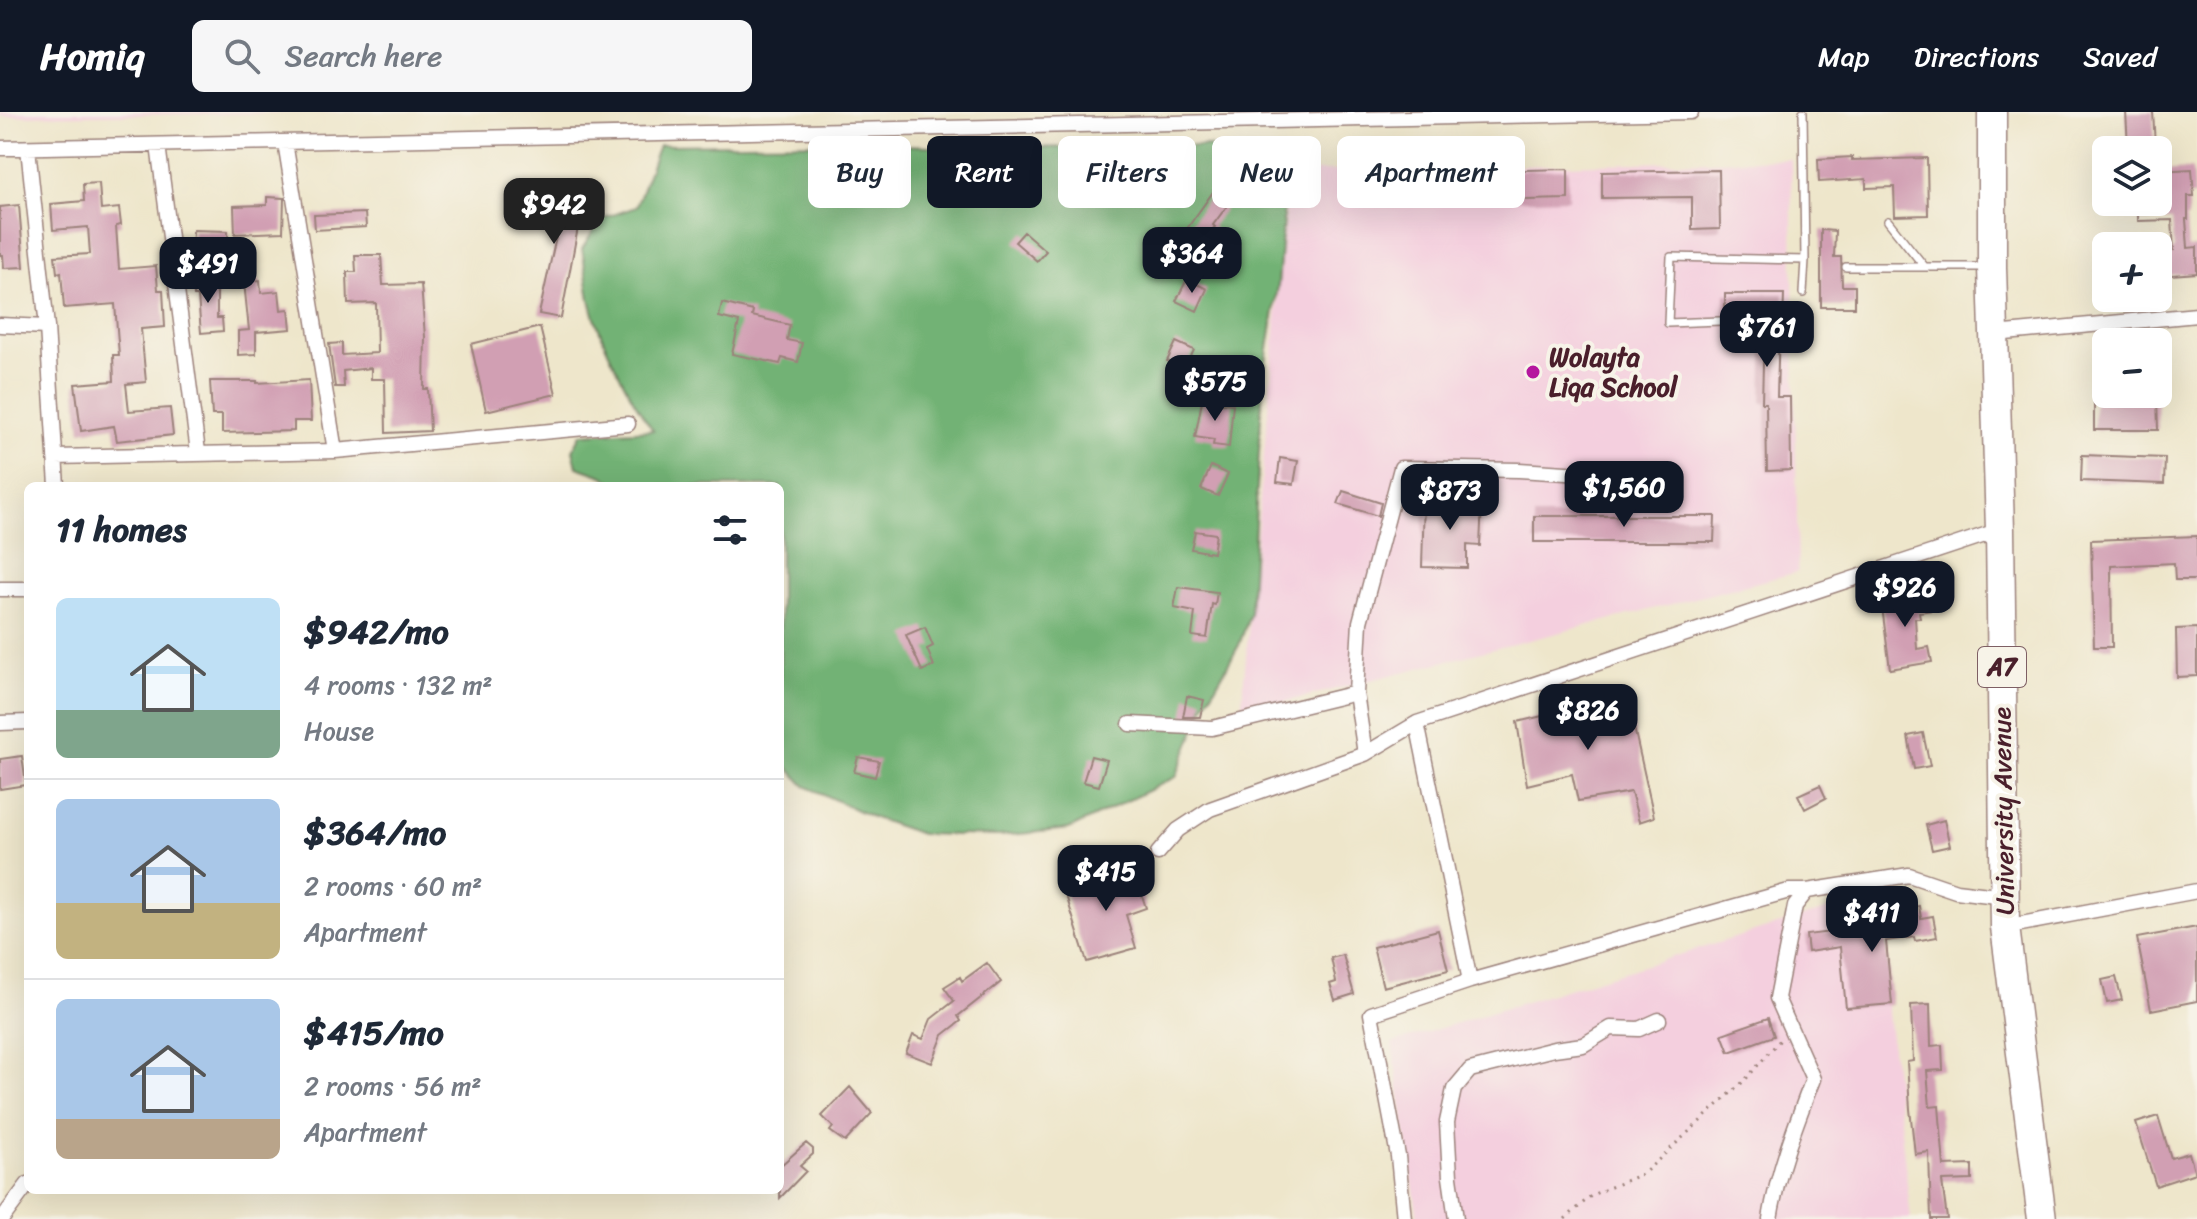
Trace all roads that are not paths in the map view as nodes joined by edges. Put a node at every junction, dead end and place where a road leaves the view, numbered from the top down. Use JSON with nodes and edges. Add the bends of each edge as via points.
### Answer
{"nodes":[{"id":1,"x":1691,"y":112,"type":"edge"},
{"id":2,"x":1803,"y":112,"type":"edge"},
{"id":3,"x":1992,"y":112,"type":"edge"},
{"id":4,"x":285,"y":142,"type":"junction"},
{"id":5,"x":158,"y":145,"type":"junction"},
{"id":6,"x":0,"y":148,"type":"edge"},
{"id":7,"x":28,"y":148,"type":"junction"},
{"id":8,"x":1888,"y":221,"type":"dead end"},
{"id":9,"x":1805,"y":260,"type":"junction"},
{"id":10,"x":1924,"y":266,"type":"junction"},
{"id":11,"x":1846,"y":267,"type":"dead end"},
{"id":12,"x":1992,"y":267,"type":"junction"},
{"id":13,"x":1803,"y":293,"type":"dead end"},
{"id":14,"x":2197,"y":315,"type":"edge"},
{"id":15,"x":1720,"y":321,"type":"dead end"},
{"id":16,"x":0,"y":325,"type":"edge"},
{"id":17,"x":47,"y":327,"type":"junction"},
{"id":18,"x":1995,"y":334,"type":"junction"},
{"id":19,"x":628,"y":424,"type":"dead end"},
{"id":20,"x":335,"y":451,"type":"junction"},
{"id":21,"x":198,"y":452,"type":"junction"},
{"id":22,"x":55,"y":457,"type":"junction"},
{"id":23,"x":1644,"y":478,"type":"dead end"},
{"id":24,"x":57,"y":482,"type":"edge"},
{"id":25,"x":2000,"y":530,"type":"junction"},
{"id":26,"x":0,"y":589,"type":"edge"},
{"id":27,"x":24,"y":589,"type":"edge"},
{"id":28,"x":1356,"y":693,"type":"junction"},
{"id":29,"x":24,"y":722,"type":"edge"},
{"id":30,"x":0,"y":723,"type":"edge"},
{"id":31,"x":1417,"y":723,"type":"junction"},
{"id":32,"x":1130,"y":724,"type":"dead end"},
{"id":33,"x":1365,"y":754,"type":"junction"},
{"id":34,"x":1158,"y":853,"type":"dead end"},
{"id":35,"x":1807,"y":891,"type":"junction"},
{"id":36,"x":2197,"y":891,"type":"edge"},
{"id":37,"x":2005,"y":897,"type":"junction"},
{"id":38,"x":2005,"y":927,"type":"junction"},
{"id":39,"x":1470,"y":981,"type":"junction"},
{"id":40,"x":1659,"y":1020,"type":"dead end"},
{"id":41,"x":24,"y":1189,"type":"edge"},
{"id":42,"x":2,"y":1219,"type":"edge"},
{"id":43,"x":1404,"y":1219,"type":"edge"},
{"id":44,"x":1456,"y":1219,"type":"edge"},
{"id":45,"x":1770,"y":1219,"type":"edge"},
{"id":46,"x":2042,"y":1219,"type":"edge"}],
"edges":[{"from":1,"to":4,"type":"street"},
{"from":2,"to":9,"type":"lane"},
{"from":3,"to":12,"type":"highway","name":"University Avenue","number":"A7"},
{"from":4,"to":5,"type":"street"},
{"from":4,"to":20,"type":"street"},
{"from":5,"to":7,"type":"street"},
{"from":5,"to":21,"type":"street"},
{"from":6,"to":7,"type":"street"},
{"from":7,"to":17,"type":"street"},
{"from":8,"to":10,"type":"lane"},
{"from":9,"to":13,"type":"lane"},
{"from":9,"to":15,"type":"lane","via":[[1671,257],[1668,323]]},
{"from":10,"to":11,"type":"lane"},
{"from":10,"to":12,"type":"lane"},
{"from":12,"to":18,"type":"highway","name":"University Avenue","number":"A7"},
{"from":14,"to":18,"type":"street"},
{"from":16,"to":17,"type":"street"},
{"from":17,"to":22,"type":"street"},
{"from":18,"to":25,"type":"highway","name":"University Avenue","number":"A7"},
{"from":19,"to":20,"type":"street"},
{"from":20,"to":21,"type":"street"},
{"from":21,"to":22,"type":"street"},
{"from":22,"to":24,"type":"street"},
{"from":23,"to":28,"type":"street","via":[[1401,468],[1360,622]]},
{"from":25,"to":31,"type":"street"},
{"from":25,"to":37,"type":"highway","name":"University Avenue","number":"A7"},
{"from":26,"to":27,"type":"street"},
{"from":28,"to":32,"type":"street","via":[[1212,728]]},
{"from":28,"to":33,"type":"street"},
{"from":29,"to":30,"type":"street"},
{"from":31,"to":33,"type":"street"},
{"from":31,"to":39,"type":"street"},
{"from":33,"to":34,"type":"street","via":[[1210,809],[1178,830]]},
{"from":35,"to":37,"type":"street","via":[[1909,875],[1956,891]]},
{"from":35,"to":39,"type":"street","via":[[1789,891]]},
{"from":35,"to":45,"type":"street","via":[[1795,906],[1777,998],[1813,1079],[1776,1183]]},
{"from":36,"to":38,"type":"street"},
{"from":37,"to":38,"type":"highway","name":"University Avenue","number":"A7"},
{"from":38,"to":46,"type":"highway","name":"University Avenue","number":"A7"},
{"from":39,"to":43,"type":"street","via":[[1371,1014],[1398,1156]]},
{"from":40,"to":44,"type":"street","via":[[1639,1029],[1611,1028],[1583,1045],[1470,1070],[1454,1089],[1447,1122]]},
{"from":41,"to":42,"type":"street"}]}
